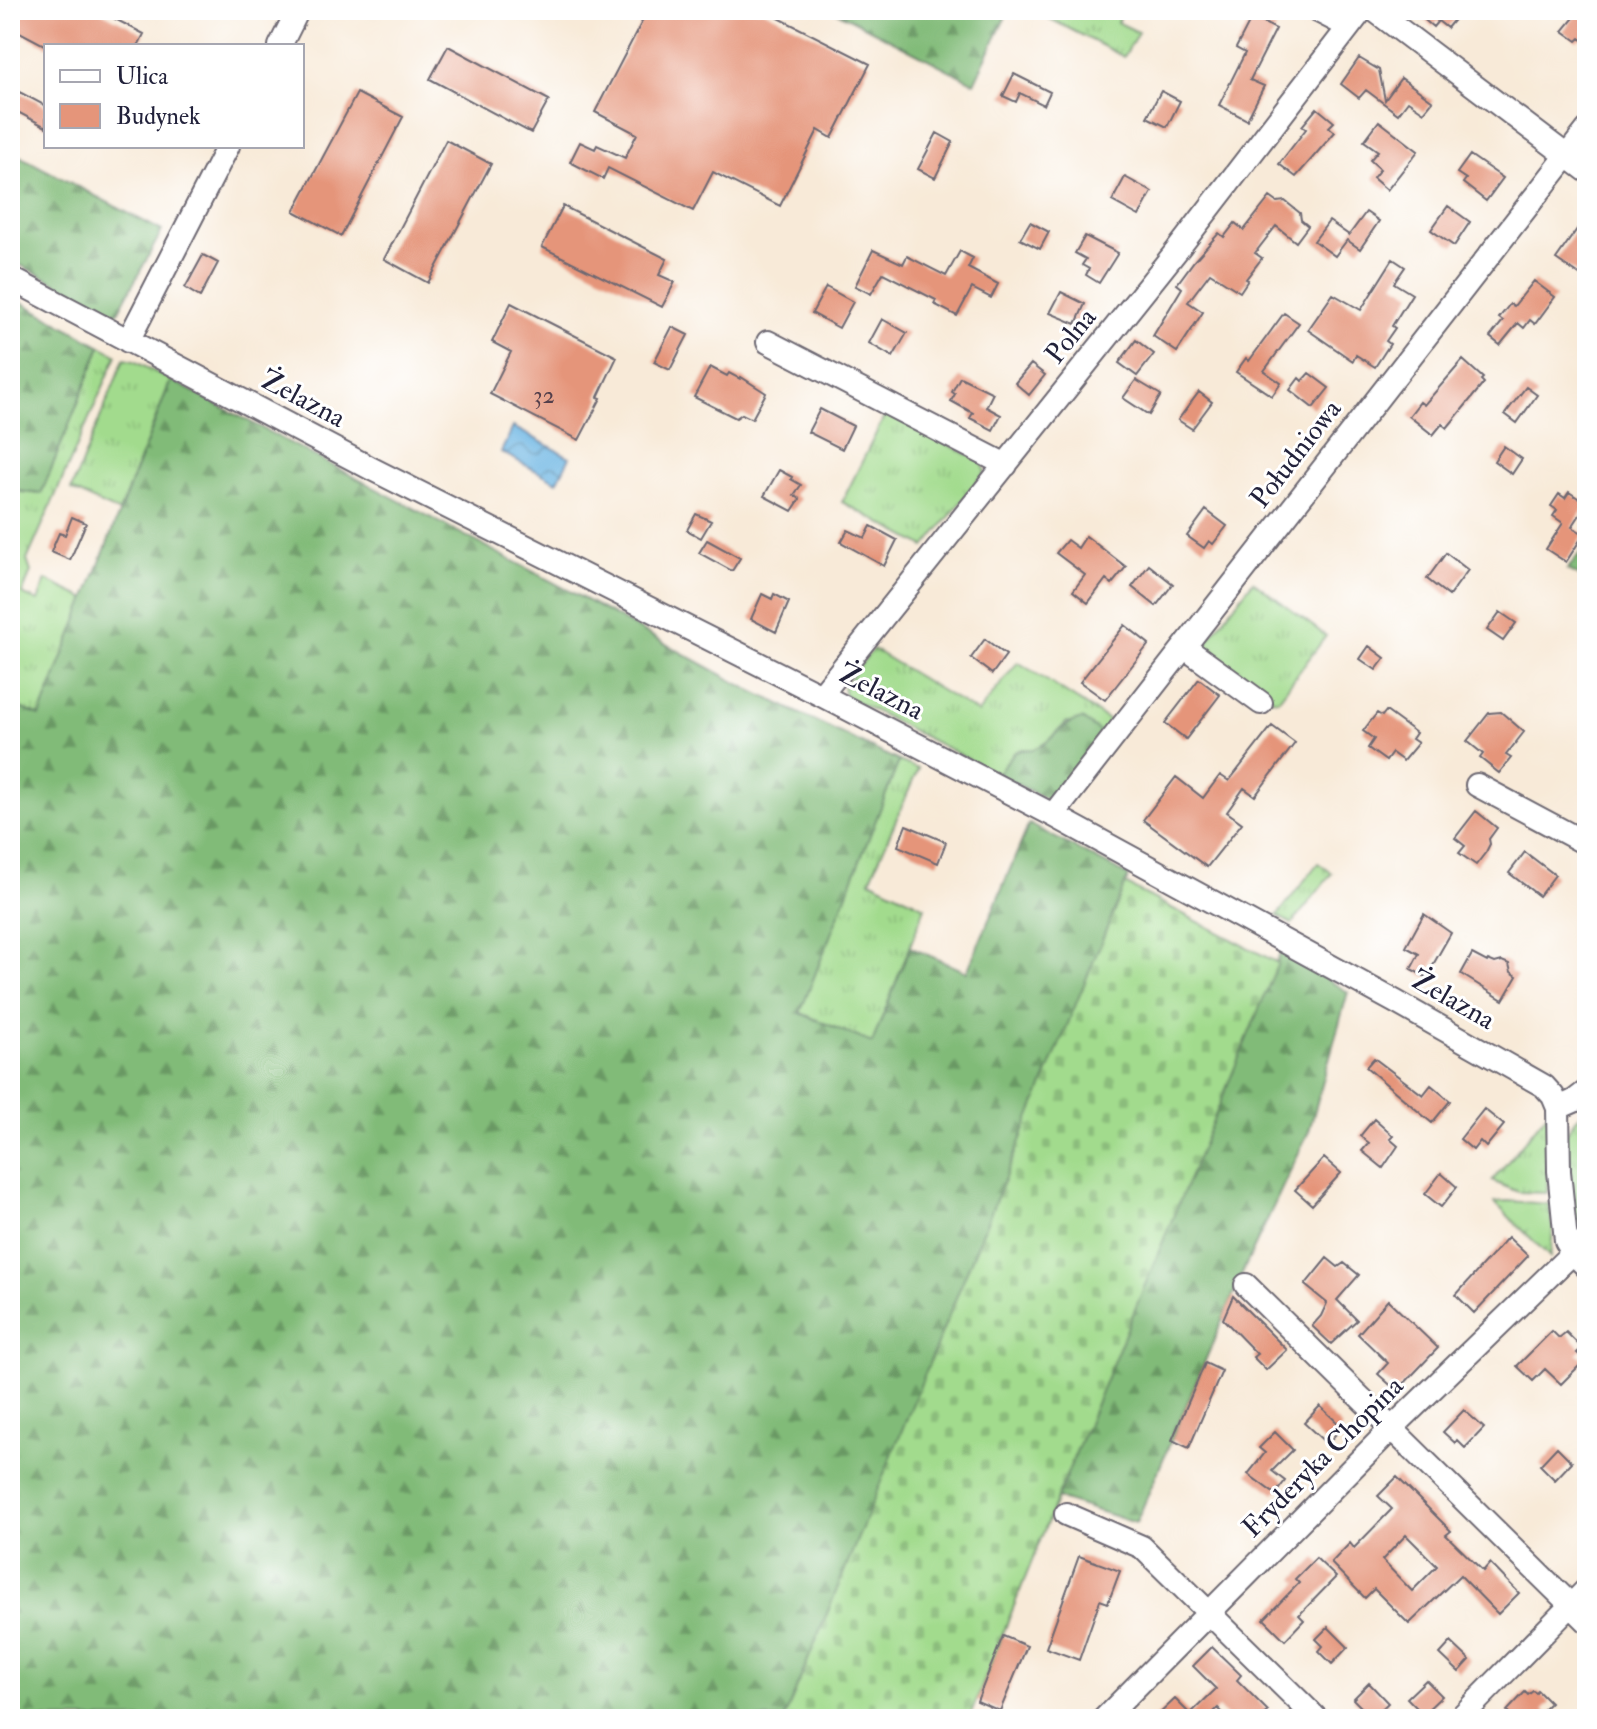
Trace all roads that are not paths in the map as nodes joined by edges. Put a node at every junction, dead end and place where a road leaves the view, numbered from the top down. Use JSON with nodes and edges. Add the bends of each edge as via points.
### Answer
{"nodes":[{"id":1,"x":298,"y":10,"type":"edge"},
{"id":2,"x":1316,"y":10,"type":"edge"},
{"id":3,"x":1374,"y":10,"type":"edge"},
{"id":4,"x":1356,"y":18,"type":"edge"},
{"id":5,"x":281,"y":44,"type":"edge"},
{"id":6,"x":1587,"y":130,"type":"edge"},
{"id":7,"x":227,"y":148,"type":"edge"},
{"id":8,"x":1566,"y":156,"type":"junction"},
{"id":9,"x":1587,"y":171,"type":"edge"},
{"id":10,"x":10,"y":278,"type":"edge"},
{"id":11,"x":128,"y":341,"type":"junction"},
{"id":12,"x":768,"y":342,"type":"dead end"},
{"id":13,"x":1006,"y":465,"type":"junction"},
{"id":14,"x":1184,"y":647,"type":"junction"},
{"id":15,"x":821,"y":695,"type":"junction"},
{"id":16,"x":1261,"y":703,"type":"dead end"},
{"id":17,"x":1477,"y":785,"type":"dead end"},
{"id":18,"x":1053,"y":815,"type":"junction"},
{"id":19,"x":1587,"y":844,"type":"edge"},
{"id":20,"x":1587,"y":1091,"type":"edge"},
{"id":21,"x":1558,"y":1108,"type":"junction"},
{"id":22,"x":1582,"y":1253,"type":"edge"},
{"id":23,"x":1246,"y":1285,"type":"dead end"},
{"id":24,"x":1393,"y":1427,"type":"junction"},
{"id":25,"x":1066,"y":1514,"type":"dead end"},
{"id":26,"x":1587,"y":1589,"type":"edge"},
{"id":27,"x":1210,"y":1614,"type":"junction"},
{"id":28,"x":1579,"y":1614,"type":"edge"},
{"id":29,"x":1104,"y":1719,"type":"edge"},
{"id":30,"x":1317,"y":1719,"type":"edge"},
{"id":31,"x":1459,"y":1719,"type":"edge"}],
"edges":[{"from":1,"to":5,"type":"street"},
{"from":2,"to":4,"type":"street"},
{"from":3,"to":8,"type":"street"},
{"from":4,"to":13,"type":"street","name":"Polna"},
{"from":6,"to":8,"type":"street","name":"Południowa"},
{"from":7,"to":11,"type":"street"},
{"from":8,"to":9,"type":"street"},
{"from":8,"to":14,"type":"street","name":"Południowa"},
{"from":10,"to":11,"type":"street","name":"Żelazna"},
{"from":11,"to":15,"type":"street","name":"Żelazna"},
{"from":12,"to":13,"type":"street"},
{"from":13,"to":15,"type":"street","name":"Polna"},
{"from":14,"to":16,"type":"street"},
{"from":14,"to":18,"type":"street","name":"Południowa"},
{"from":15,"to":18,"type":"street","name":"Żelazna"},
{"from":17,"to":19,"type":"street"},
{"from":18,"to":21,"type":"street","name":"Żelazna","via":[[1544,1086]]},
{"from":20,"to":21,"type":"street"},
{"from":21,"to":22,"type":"street","via":[[1563,1225],[1566,1241]]},
{"from":22,"to":24,"type":"street","name":"Fryderyka Chopina"},
{"from":23,"to":24,"type":"street"},
{"from":24,"to":27,"type":"street","name":"Fryderyka Chopina"},
{"from":24,"to":28,"type":"street"},
{"from":25,"to":27,"type":"street","via":[[1142,1547]]},
{"from":26,"to":28,"type":"street"},
{"from":27,"to":29,"type":"street","name":"Fryderyka Chopina"},
{"from":27,"to":30,"type":"street"},
{"from":28,"to":31,"type":"street"}]}
